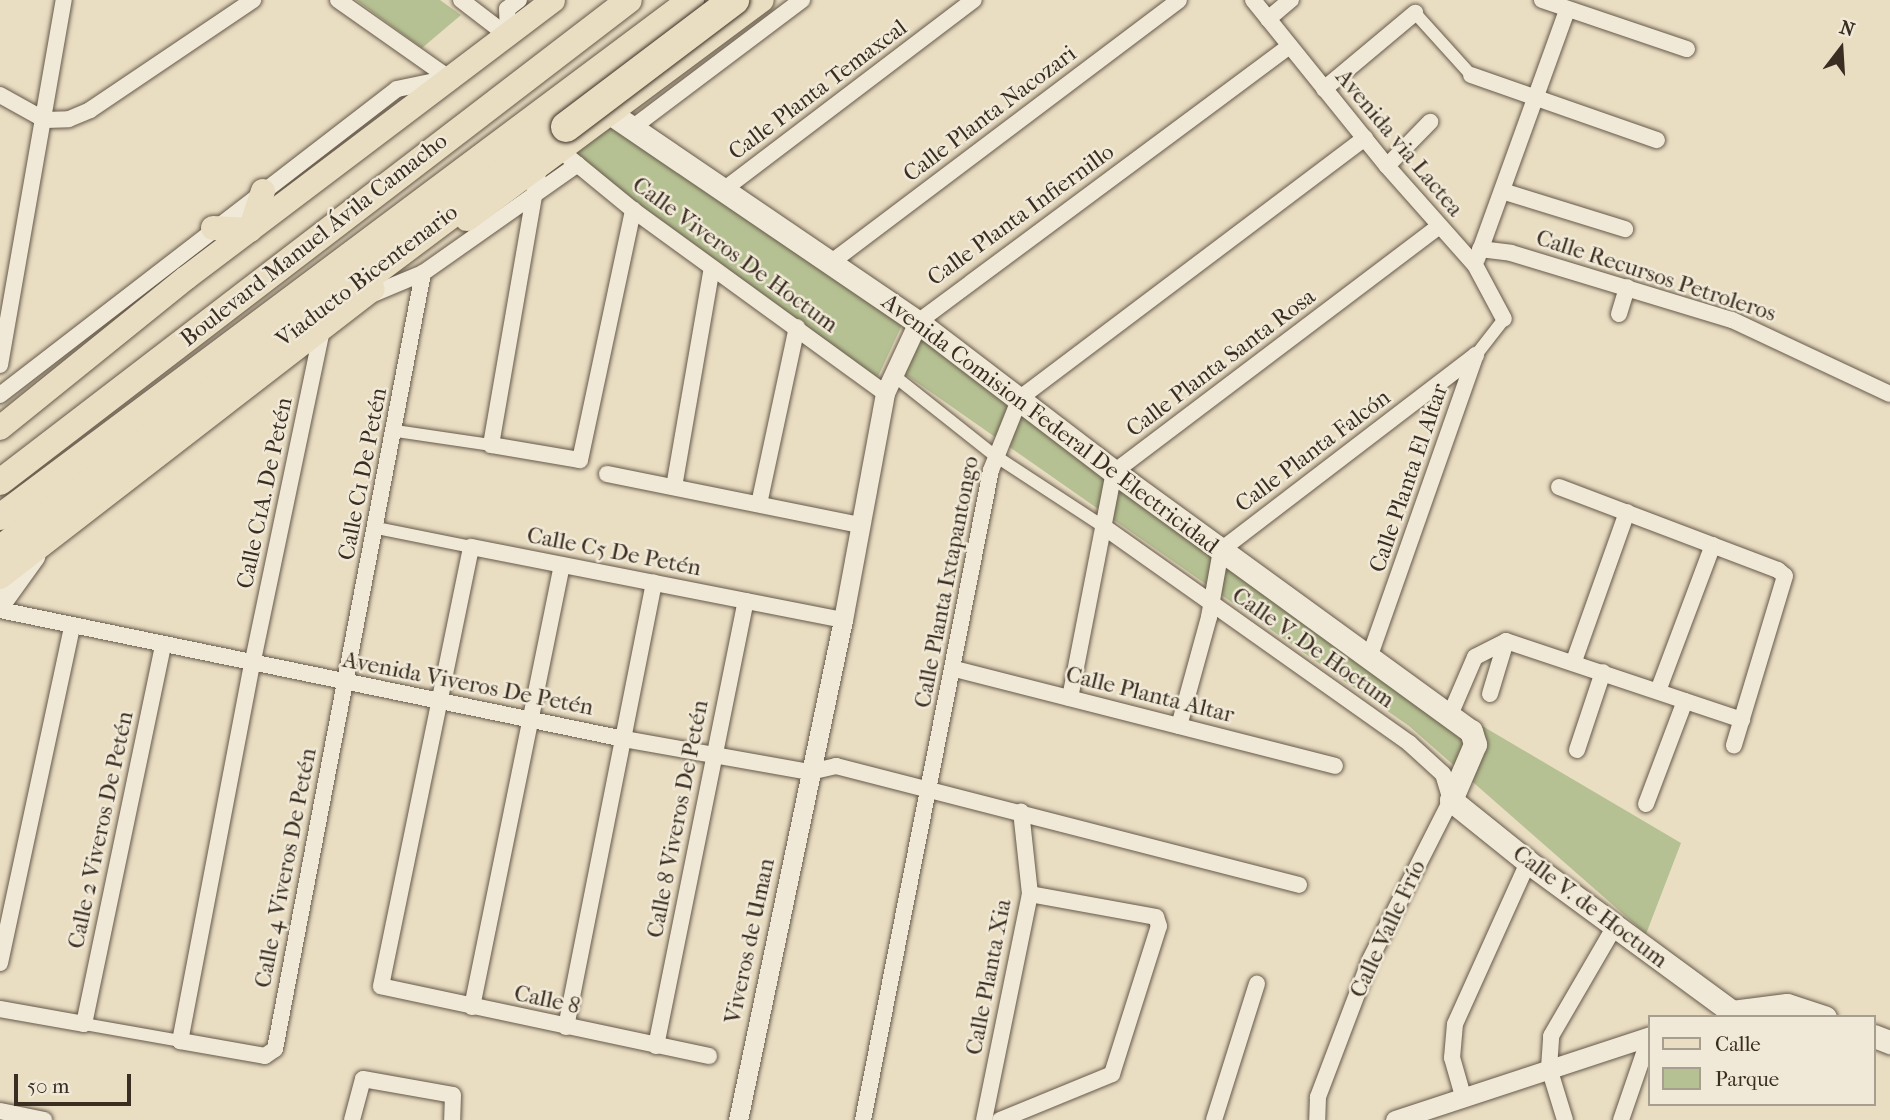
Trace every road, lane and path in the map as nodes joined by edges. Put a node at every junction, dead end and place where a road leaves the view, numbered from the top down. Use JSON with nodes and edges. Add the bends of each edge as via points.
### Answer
{"nodes":[{"id":1,"x":64,"y":0,"type":"edge"},
{"id":2,"x":253,"y":0,"type":"edge"},
{"id":3,"x":338,"y":0,"type":"edge"},
{"id":4,"x":461,"y":0,"type":"edge"},
{"id":5,"x":553,"y":0,"type":"edge"},
{"id":6,"x":602,"y":0,"type":"edge"},
{"id":7,"x":629,"y":0,"type":"edge"},
{"id":8,"x":691,"y":0,"type":"edge"},
{"id":9,"x":734,"y":0,"type":"edge"},
{"id":10,"x":762,"y":0,"type":"edge"},
{"id":11,"x":802,"y":0,"type":"edge"},
{"id":12,"x":974,"y":0,"type":"edge"},
{"id":13,"x":1178,"y":0,"type":"edge"},
{"id":14,"x":1252,"y":0,"type":"edge"},
{"id":15,"x":1291,"y":0,"type":"edge"},
{"id":16,"x":1542,"y":0,"type":"edge"},
{"id":17,"x":512,"y":3,"type":"edge"},
{"id":18,"x":1567,"y":11,"type":"junction"},
{"id":19,"x":1415,"y":13,"type":"joint"},
{"id":20,"x":1268,"y":19,"type":"junction"},
{"id":21,"x":663,"y":23,"type":"junction"},
{"id":22,"x":508,"y":36,"type":"junction"},
{"id":23,"x":1290,"y":46,"type":"junction"},
{"id":24,"x":565,"y":48,"type":"junction"},
{"id":25,"x":1687,"y":49,"type":"dead end"},
{"id":26,"x":1471,"y":75,"type":"joint"},
{"id":27,"x":449,"y":78,"type":"junction"},
{"id":28,"x":1324,"y":89,"type":"junction"},
{"id":29,"x":0,"y":95,"type":"edge"},
{"id":30,"x":637,"y":95,"type":"junction"},
{"id":31,"x":1536,"y":100,"type":"junction"},
{"id":32,"x":45,"y":120,"type":"junction"},
{"id":33,"x":622,"y":122,"type":"junction"},
{"id":34,"x":1430,"y":122,"type":"dead end"},
{"id":35,"x":1365,"y":138,"type":"junction"},
{"id":36,"x":1657,"y":140,"type":"dead end"},
{"id":37,"x":570,"y":157,"type":"junction"},
{"id":38,"x":1387,"y":166,"type":"junction"},
{"id":39,"x":540,"y":167,"type":"junction"},
{"id":40,"x":263,"y":191,"type":"junction"},
{"id":41,"x":722,"y":191,"type":"junction"},
{"id":42,"x":1503,"y":191,"type":"junction"},
{"id":43,"x":536,"y":196,"type":"junction"},
{"id":44,"x":633,"y":210,"type":"junction"},
{"id":45,"x":1438,"y":227,"type":"junction"},
{"id":46,"x":213,"y":228,"type":"junction"},
{"id":47,"x":1625,"y":229,"type":"dead end"},
{"id":48,"x":250,"y":230,"type":"junction"},
{"id":49,"x":1477,"y":257,"type":"junction"},
{"id":50,"x":829,"y":264,"type":"junction"},
{"id":51,"x":712,"y":268,"type":"junction"},
{"id":52,"x":423,"y":273,"type":"junction"},
{"id":53,"x":1627,"y":287,"type":"junction"},
{"id":54,"x":359,"y":300,"type":"junction"},
{"id":55,"x":1619,"y":314,"type":"dead end"},
{"id":56,"x":1504,"y":319,"type":"joint"},
{"id":57,"x":918,"y":322,"type":"junction"},
{"id":58,"x":797,"y":327,"type":"junction"},
{"id":59,"x":322,"y":330,"type":"junction"},
{"id":60,"x":1476,"y":355,"type":"junction"},
{"id":61,"x":0,"y":365,"type":"edge"},
{"id":62,"x":889,"y":384,"type":"junction"},
{"id":63,"x":1890,"y":394,"type":"edge"},
{"id":64,"x":0,"y":395,"type":"edge"},
{"id":65,"x":1020,"y":398,"type":"junction"},
{"id":66,"x":0,"y":428,"type":"edge"},
{"id":67,"x":396,"y":431,"type":"junction"},
{"id":68,"x":491,"y":445,"type":"junction"},
{"id":69,"x":994,"y":455,"type":"junction"},
{"id":70,"x":1114,"y":472,"type":"junction"},
{"id":71,"x":607,"y":474,"type":"dead end"},
{"id":72,"x":0,"y":482,"type":"edge"},
{"id":73,"x":674,"y":487,"type":"junction"},
{"id":74,"x":1559,"y":487,"type":"dead end"},
{"id":75,"x":759,"y":504,"type":"junction"},
{"id":76,"x":1627,"y":512,"type":"junction"},
{"id":77,"x":0,"y":517,"type":"edge"},
{"id":78,"x":860,"y":525,"type":"junction"},
{"id":79,"x":1104,"y":527,"type":"junction"},
{"id":80,"x":377,"y":528,"type":"junction"},
{"id":81,"x":1713,"y":545,"type":"junction"},
{"id":82,"x":471,"y":547,"type":"junction"},
{"id":83,"x":38,"y":550,"type":"junction"},
{"id":84,"x":1221,"y":550,"type":"junction"},
{"id":85,"x":0,"y":551,"type":"edge"},
{"id":86,"x":562,"y":565,"type":"junction"},
{"id":87,"x":0,"y":578,"type":"edge"},
{"id":88,"x":653,"y":583,"type":"junction"},
{"id":89,"x":746,"y":601,"type":"junction"},
{"id":90,"x":0,"y":602,"type":"edge"},
{"id":91,"x":1211,"y":603,"type":"junction"},
{"id":92,"x":0,"y":610,"type":"edge"},
{"id":93,"x":843,"y":620,"type":"junction"},
{"id":94,"x":72,"y":628,"type":"junction"},
{"id":95,"x":1506,"y":641,"type":"junction"},
{"id":96,"x":163,"y":646,"type":"junction"},
{"id":97,"x":1369,"y":658,"type":"junction"},
{"id":98,"x":1574,"y":661,"type":"junction"},
{"id":99,"x":251,"y":664,"type":"junction"},
{"id":100,"x":955,"y":668,"type":"junction"},
{"id":101,"x":1603,"y":672,"type":"junction"},
{"id":102,"x":344,"y":682,"type":"junction"},
{"id":103,"x":1658,"y":691,"type":"junction"},
{"id":104,"x":1490,"y":694,"type":"dead end"},
{"id":105,"x":1070,"y":698,"type":"junction"},
{"id":106,"x":439,"y":701,"type":"junction"},
{"id":107,"x":1685,"y":701,"type":"junction"},
{"id":108,"x":1450,"y":715,"type":"junction"},
{"id":109,"x":1742,"y":720,"type":"junction"},
{"id":110,"x":531,"y":721,"type":"junction"},
{"id":111,"x":1179,"y":726,"type":"junction"},
{"id":112,"x":624,"y":739,"type":"junction"},
{"id":113,"x":1475,"y":744,"type":"joint"},
{"id":114,"x":1734,"y":745,"type":"dead end"},
{"id":115,"x":1577,"y":750,"type":"dead end"},
{"id":116,"x":714,"y":755,"type":"junction"},
{"id":117,"x":1335,"y":766,"type":"dead end"},
{"id":118,"x":810,"y":772,"type":"junction"},
{"id":119,"x":928,"y":789,"type":"junction"},
{"id":120,"x":1451,"y":800,"type":"junction"},
{"id":121,"x":1646,"y":804,"type":"dead end"},
{"id":122,"x":1021,"y":811,"type":"junction"},
{"id":123,"x":1528,"y":862,"type":"junction"},
{"id":124,"x":1299,"y":885,"type":"dead end"},
{"id":125,"x":1030,"y":894,"type":"junction"},
{"id":126,"x":1615,"y":926,"type":"junction"},
{"id":127,"x":0,"y":963,"type":"edge"},
{"id":128,"x":1257,"y":984,"type":"dead end"},
{"id":129,"x":472,"y":1007,"type":"junction"},
{"id":130,"x":0,"y":1009,"type":"edge"},
{"id":131,"x":1815,"y":1013,"type":"edge"},
{"id":132,"x":1723,"y":1014,"type":"edge"},
{"id":133,"x":84,"y":1024,"type":"junction"},
{"id":134,"x":566,"y":1027,"type":"junction"},
{"id":135,"x":1648,"y":1037,"type":"edge"},
{"id":136,"x":180,"y":1041,"type":"junction"},
{"id":137,"x":1648,"y":1042,"type":"edge"},
{"id":138,"x":656,"y":1046,"type":"junction"},
{"id":139,"x":709,"y":1056,"type":"dead end"},
{"id":140,"x":1549,"y":1068,"type":"junction"},
{"id":141,"x":1463,"y":1096,"type":"junction"},
{"id":142,"x":0,"y":1111,"type":"edge"},
{"id":143,"x":1401,"y":1119,"type":"edge"},
{"id":144,"x":44,"y":1120,"type":"edge"},
{"id":145,"x":352,"y":1120,"type":"edge"},
{"id":146,"x":452,"y":1120,"type":"edge"},
{"id":147,"x":738,"y":1120,"type":"edge"},
{"id":148,"x":863,"y":1120,"type":"edge"},
{"id":149,"x":984,"y":1120,"type":"edge"},
{"id":150,"x":1000,"y":1120,"type":"edge"},
{"id":151,"x":1214,"y":1120,"type":"edge"},
{"id":152,"x":1317,"y":1120,"type":"edge"},
{"id":153,"x":1565,"y":1120,"type":"edge"},
{"id":154,"x":1621,"y":1120,"type":"edge"}],
"edges":[{"from":1,"to":32,"type":"street"},
{"from":2,"to":32,"type":"street","via":[[90,110],[69,119]]},
{"from":3,"to":27,"type":"street"},
{"from":4,"to":22,"type":"street"},
{"from":5,"to":22,"type":"main road","name":"Boulevard Manuel Ávila Camacho"},
{"from":6,"to":24,"type":"highway","via":[[576,25]]},
{"from":7,"to":24,"type":"highway","name":"Boulevard Manuel Ávila Camacho"},
{"from":8,"to":21,"type":"highway","name":"Boulevard Manuel Ávila Camacho"},
{"from":9,"to":85,"type":"highway","name":"Viaducto Bicentenario","bridge":true},
{"from":10,"to":30,"type":"main road"},
{"from":11,"to":33,"type":"street"},
{"from":12,"to":41,"type":"street","name":"Calle Planta Temaxcal"},
{"from":13,"to":50,"type":"street","name":"Calle Planta Nacozari"},
{"from":14,"to":20,"type":"street","name":"Avenida via Lactea"},
{"from":15,"to":20,"type":"street"},
{"from":16,"to":18,"type":"street"},
{"from":17,"to":22,"type":"street"},
{"from":18,"to":25,"type":"street"},
{"from":18,"to":31,"type":"street"},
{"from":19,"to":26,"type":"street"},
{"from":19,"to":28,"type":"street"},
{"from":20,"to":23,"type":"street","name":"Avenida via Lactea"},
{"from":21,"to":30,"type":"highway"},
{"from":21,"to":77,"type":"highway","name":"Boulevard Manuel Ávila Camacho"},
{"from":22,"to":27,"type":"main road","name":"Boulevard Manuel Ávila Camacho"},
{"from":23,"to":28,"type":"street","name":"Avenida via Lactea"},
{"from":23,"to":57,"type":"street","name":"Calle Planta Infiernillo"},
{"from":24,"to":72,"type":"highway","name":"Boulevard Manuel Ávila Camacho"},
{"from":26,"to":31,"type":"street"},
{"from":27,"to":40,"type":"street","via":[[397,89]]},
{"from":27,"to":48,"type":"main road","name":"Boulevard Manuel Ávila Camacho"},
{"from":28,"to":35,"type":"street","name":"Avenida via Lactea"},
{"from":29,"to":32,"type":"street"},
{"from":30,"to":33,"type":"main road"},
{"from":31,"to":36,"type":"street"},
{"from":31,"to":42,"type":"street"},
{"from":32,"to":61,"type":"street"},
{"from":33,"to":37,"type":"main road"},
{"from":33,"to":41,"type":"main road","name":"Avenida Comision Federal De Electricidad"},
{"from":34,"to":38,"type":"street"},
{"from":35,"to":38,"type":"street","name":"Avenida via Lactea"},
{"from":35,"to":65,"type":"street","name":"Calle Planta Ixtapantongo"},
{"from":37,"to":39,"type":"main road"},
{"from":37,"to":43,"type":"street"},
{"from":37,"to":44,"type":"street","name":"Calle Viveros De Hoctum"},
{"from":38,"to":45,"type":"street","name":"Avenida via Lactea"},
{"from":39,"to":43,"type":"street"},
{"from":39,"to":54,"type":"main road"},
{"from":40,"to":46,"type":"street"},
{"from":40,"to":48,"type":"main road"},
{"from":41,"to":50,"type":"main road","name":"Avenida Comision Federal De Electricidad"},
{"from":42,"to":47,"type":"street"},
{"from":42,"to":49,"type":"street"},
{"from":43,"to":52,"type":"street"},
{"from":43,"to":68,"type":"street"},
{"from":44,"to":51,"type":"street","name":"Calle Viveros De Hoctum"},
{"from":44,"to":68,"type":"street","via":[[580,460]]},
{"from":45,"to":49,"type":"street","name":"Avenida via Lactea"},
{"from":45,"to":70,"type":"street","name":"Calle Planta Santa Rosa"},
{"from":46,"to":48,"type":"main road"},
{"from":46,"to":64,"type":"street"},
{"from":48,"to":66,"type":"main road","name":"Boulevard Manuel Ávila Camacho"},
{"from":49,"to":53,"type":"street","name":"Calle Recursos Petroleros","via":[[1511,253]]},
{"from":49,"to":56,"type":"street","name":"Avenida via Lactea"},
{"from":50,"to":57,"type":"main road","name":"Avenida Comision Federal De Electricidad"},
{"from":51,"to":58,"type":"street","name":"Calle Viveros De Hoctum"},
{"from":51,"to":73,"type":"street"},
{"from":52,"to":54,"type":"street"},
{"from":52,"to":67,"type":"street","name":"Calle C1 De Petén"},
{"from":53,"to":55,"type":"street"},
{"from":53,"to":63,"type":"street","name":"Calle Recursos Petroleros","via":[[1732,320]]},
{"from":54,"to":59,"type":"main road"},
{"from":56,"to":60,"type":"street","name":"Calle Planta El Altar"},
{"from":57,"to":62,"type":"street","name":"Calle Planta Infiernillo"},
{"from":57,"to":65,"type":"main road","name":"Avenida Comision Federal De Electricidad"},
{"from":58,"to":62,"type":"street","name":"Calle Viveros De Hoctum"},
{"from":58,"to":75,"type":"street"},
{"from":59,"to":83,"type":"main road"},
{"from":59,"to":99,"type":"street","name":"Calle C1A. De Petén"},
{"from":60,"to":84,"type":"street","name":"Calle Planta Falcón"},
{"from":60,"to":97,"type":"street","name":"Calle Planta El Altar"},
{"from":62,"to":69,"type":"street","name":"Calle V. De Hoctum"},
{"from":62,"to":78,"type":"street","name":"Calle Planta Infiernillo"},
{"from":65,"to":69,"type":"street","name":"Calle Planta Ixtapantongo"},
{"from":65,"to":70,"type":"main road","name":"Avenida Comision Federal De Electricidad"},
{"from":67,"to":68,"type":"street"},
{"from":67,"to":80,"type":"street","name":"Calle C1 De Petén"},
{"from":69,"to":79,"type":"street","name":"Calle V. De Hoctum"},
{"from":69,"to":100,"type":"street","name":"Calle Planta Ixtapantongo"},
{"from":70,"to":79,"type":"street"},
{"from":70,"to":84,"type":"main road","name":"Avenida Comision Federal De Electricidad"},
{"from":71,"to":73,"type":"street"},
{"from":73,"to":75,"type":"street"},
{"from":74,"to":76,"type":"street"},
{"from":75,"to":78,"type":"street"},
{"from":76,"to":81,"type":"street"},
{"from":76,"to":98,"type":"street"},
{"from":78,"to":93,"type":"street","name":"Calle Planta Infiernillo"},
{"from":79,"to":91,"type":"street","name":"Calle V. De Hoctum"},
{"from":79,"to":105,"type":"street"},
{"from":80,"to":82,"type":"street","name":"Calle C5 De Petén"},
{"from":80,"to":102,"type":"street","name":"Calle C1 De Petén"},
{"from":81,"to":103,"type":"street"},
{"from":81,"to":109,"type":"street","via":[[1785,576],[1786,587]]},
{"from":82,"to":86,"type":"street","name":"Calle C5 De Petén"},
{"from":82,"to":106,"type":"street"},
{"from":83,"to":87,"type":"main road"},
{"from":83,"to":90,"type":"main road"},
{"from":84,"to":91,"type":"street"},
{"from":84,"to":97,"type":"main road","name":"Avenida Comision Federal De Electricidad"},
{"from":86,"to":88,"type":"street","name":"Calle C5 De Petén"},
{"from":86,"to":110,"type":"street"},
{"from":88,"to":89,"type":"street","name":"Calle C5 De Petén"},
{"from":88,"to":112,"type":"street"},
{"from":89,"to":93,"type":"street","name":"Calle C5 De Petén"},
{"from":89,"to":116,"type":"street","name":"Calle 8 Viveros De Petén"},
{"from":91,"to":111,"type":"street"},
{"from":91,"to":120,"type":"street","name":"Calle V. De Hoctum","via":[[1428,758],[1443,774]]},
{"from":92,"to":94,"type":"street","name":"Avenida Viveros De Petén"},
{"from":93,"to":118,"type":"street","name":"Calle Planta Infiernillo"},
{"from":94,"to":96,"type":"street","name":"Avenida Viveros De Petén"},
{"from":94,"to":127,"type":"street"},
{"from":95,"to":98,"type":"street"},
{"from":95,"to":104,"type":"street"},
{"from":95,"to":108,"type":"street","via":[[1475,657]]},
{"from":96,"to":99,"type":"street","name":"Avenida Viveros De Petén"},
{"from":96,"to":133,"type":"street","name":"Calle 2 Viveros De Petén"},
{"from":97,"to":108,"type":"main road","name":"Avenida Comision Federal De Electricidad"},
{"from":98,"to":101,"type":"street"},
{"from":99,"to":102,"type":"street","name":"Avenida Viveros De Petén"},
{"from":99,"to":136,"type":"street"},
{"from":100,"to":105,"type":"street","name":"Calle Planta Altar"},
{"from":100,"to":119,"type":"street","name":"Calle Planta Ixtapantongo"},
{"from":101,"to":103,"type":"street"},
{"from":101,"to":115,"type":"street"},
{"from":102,"to":106,"type":"street","name":"Avenida Viveros De Petén"},
{"from":102,"to":136,"type":"street","name":"Calle 4 Viveros De Petén","via":[[275,1049],[265,1056]]},
{"from":103,"to":107,"type":"street"},
{"from":105,"to":111,"type":"street","name":"Calle Planta Altar"},
{"from":106,"to":110,"type":"street","name":"Avenida Viveros De Petén"},
{"from":106,"to":129,"type":"street","name":"Calle 8","via":[[381,982],[383,989]]},
{"from":107,"to":109,"type":"street"},
{"from":107,"to":121,"type":"street"},
{"from":108,"to":113,"type":"main road","name":"Avenida Comision Federal De Electricidad","via":[[1471,731]]},
{"from":109,"to":114,"type":"street"},
{"from":110,"to":112,"type":"street","name":"Avenida Viveros De Petén"},
{"from":110,"to":129,"type":"street"},
{"from":111,"to":117,"type":"street","name":"Calle Planta Altar"},
{"from":112,"to":116,"type":"street","name":"Avenida Viveros De Petén"},
{"from":112,"to":134,"type":"street"},
{"from":113,"to":120,"type":"main road","name":"Calle Valle Frío"},
{"from":116,"to":118,"type":"street","name":"Avenida Viveros De Petén"},
{"from":116,"to":138,"type":"street","name":"Calle 8 Viveros De Petén"},
{"from":118,"to":119,"type":"street","name":"Avenida Viveros De Petén","via":[[836,766]]},
{"from":118,"to":147,"type":"street","name":"Viveros de Uman"},
{"from":119,"to":122,"type":"street"},
{"from":119,"to":148,"type":"street","name":"Calle Planta Ixtapantongo"},
{"from":120,"to":123,"type":"main road","name":"Calle V. de Hoctum"},
{"from":120,"to":152,"type":"street","name":"Calle Valle Frío","via":[[1370,960],[1318,1097]]},
{"from":122,"to":124,"type":"street"},
{"from":122,"to":125,"type":"street","name":"Calle Planta Xia"},
{"from":123,"to":126,"type":"main road","name":"Calle V. de Hoctum"},
{"from":123,"to":141,"type":"street","via":[[1455,1024],[1452,1058]]},
{"from":125,"to":149,"type":"street","name":"Calle Planta Xia"},
{"from":125,"to":150,"type":"street","via":[[1156,917],[1159,926],[1112,1074]]},
{"from":126,"to":132,"type":"main road","name":"Calle V. de Hoctum"},
{"from":126,"to":140,"type":"street","via":[[1557,1020]]},
{"from":128,"to":151,"type":"street"},
{"from":129,"to":134,"type":"street","name":"Calle 8"},
{"from":130,"to":133,"type":"street"},
{"from":131,"to":132,"type":"main road","via":[[1766,1006]]},
{"from":133,"to":136,"type":"street"},
{"from":134,"to":138,"type":"street","name":"Calle 8"},
{"from":135,"to":140,"type":"street"},
{"from":137,"to":154,"type":"street"},
{"from":138,"to":139,"type":"street","name":"Calle 8"},
{"from":140,"to":141,"type":"street"},
{"from":140,"to":153,"type":"street"},
{"from":141,"to":143,"type":"street"},
{"from":142,"to":144,"type":"street"},
{"from":145,"to":146,"type":"street","via":[[363,1079],[453,1095]]}]}
